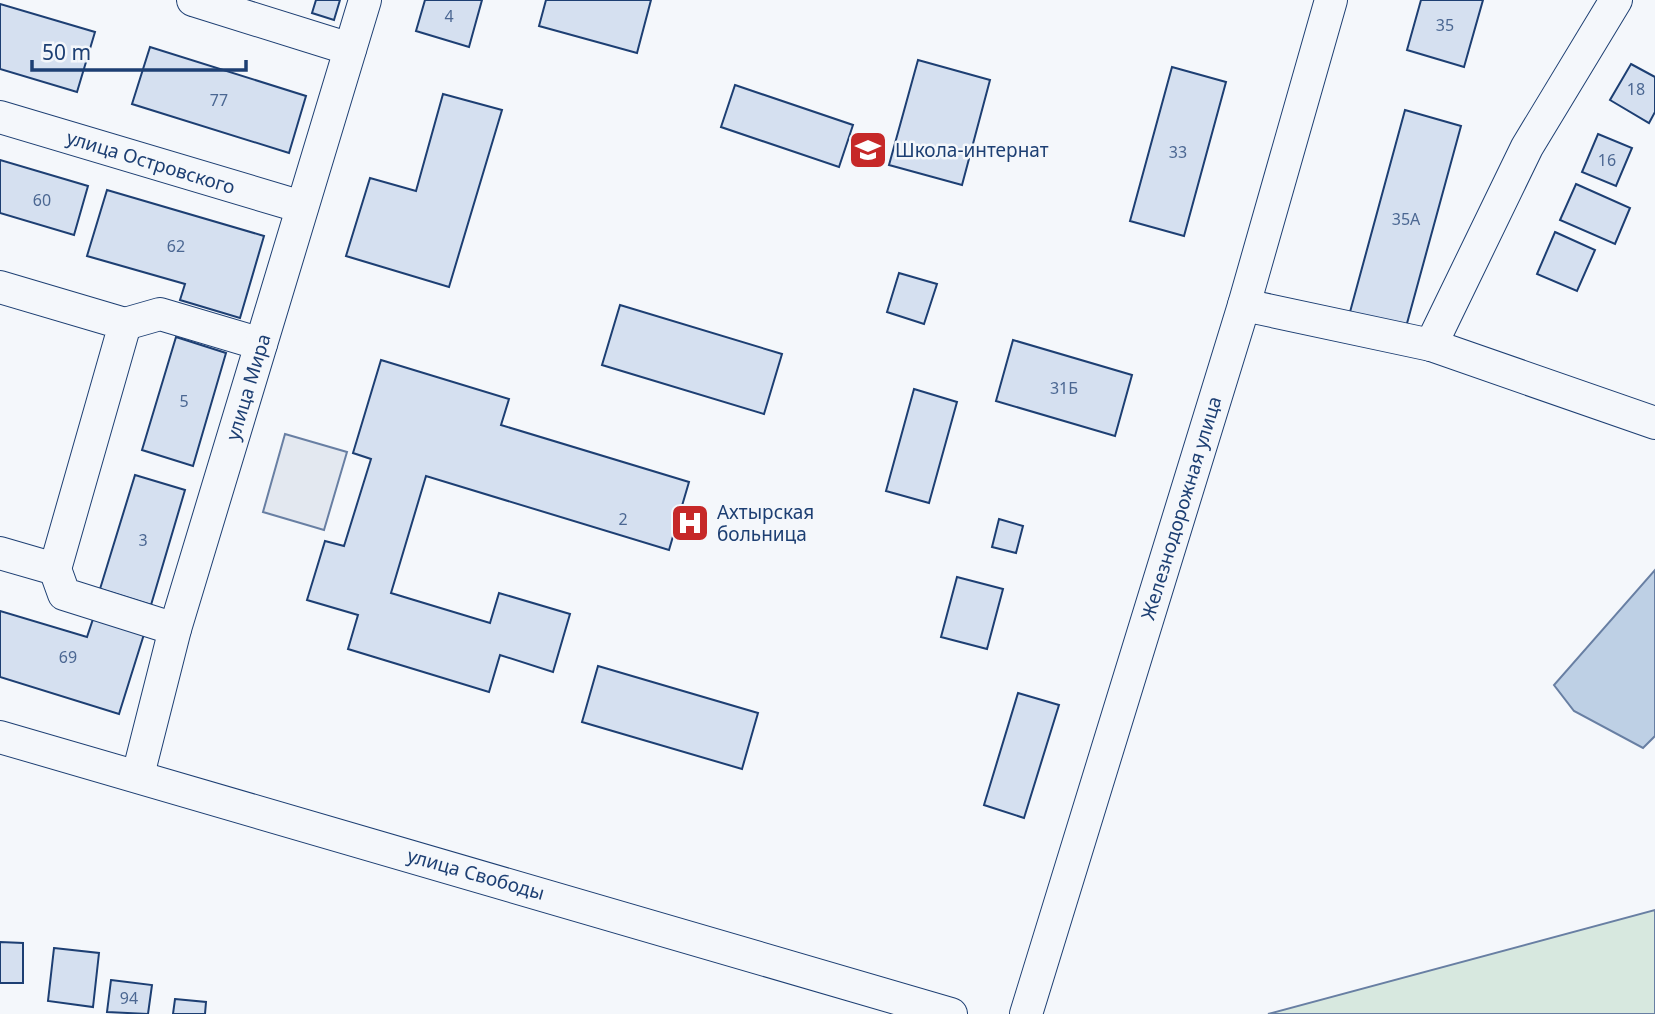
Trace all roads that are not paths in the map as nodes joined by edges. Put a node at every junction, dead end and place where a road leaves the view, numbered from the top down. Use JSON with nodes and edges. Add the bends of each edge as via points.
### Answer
{"nodes":[{"id":1,"x":365,"y":0,"type":"edge"},
{"id":2,"x":1331,"y":0,"type":"edge"},
{"id":3,"x":1616,"y":0,"type":"edge"},
{"id":4,"x":198,"y":1,"type":"edge"},
{"id":5,"x":350,"y":49,"type":"junction"},
{"id":6,"x":0,"y":117,"type":"edge"},
{"id":7,"x":302,"y":207,"type":"junction"},
{"id":8,"x":0,"y":287,"type":"edge"},
{"id":9,"x":1244,"y":305,"type":"junction"},
{"id":10,"x":125,"y":324,"type":"junction"},
{"id":11,"x":261,"y":344,"type":"junction"},
{"id":12,"x":1431,"y":345,"type":"junction"},
{"id":13,"x":1655,"y":423,"type":"edge"},
{"id":14,"x":0,"y":553,"type":"edge"},
{"id":15,"x":55,"y":569,"type":"junction"},
{"id":16,"x":175,"y":629,"type":"junction"},
{"id":17,"x":0,"y":737,"type":"edge"},
{"id":18,"x":138,"y":775,"type":"junction"},
{"id":19,"x":951,"y":1014,"type":"edge"},
{"id":20,"x":1026,"y":1014,"type":"edge"}],
"edges":[{"from":1,"to":5,"type":"street","name":"улица Мира"},
{"from":2,"to":9,"type":"street","name":"Железнодорожная улица"},
{"from":3,"to":12,"type":"street","via":[[1527,147]]},
{"from":4,"to":5,"type":"street"},
{"from":5,"to":7,"type":"street","name":"улица Мира"},
{"from":6,"to":7,"type":"street","name":"улица Островского"},
{"from":7,"to":11,"type":"street","name":"улица Мира"},
{"from":8,"to":10,"type":"street"},
{"from":9,"to":12,"type":"street"},
{"from":9,"to":20,"type":"street","name":"Железнодорожная улица"},
{"from":10,"to":11,"type":"street","via":[[160,314]]},
{"from":10,"to":15,"type":"street"},
{"from":11,"to":16,"type":"street","name":"улица Мира"},
{"from":12,"to":13,"type":"street"},
{"from":14,"to":15,"type":"street"},
{"from":15,"to":16,"type":"street","via":[[64,594]]},
{"from":16,"to":18,"type":"street","name":"улица Мира"},
{"from":17,"to":18,"type":"street","name":"улица Свободы"},
{"from":18,"to":19,"type":"street","name":"улица Свободы"}]}
